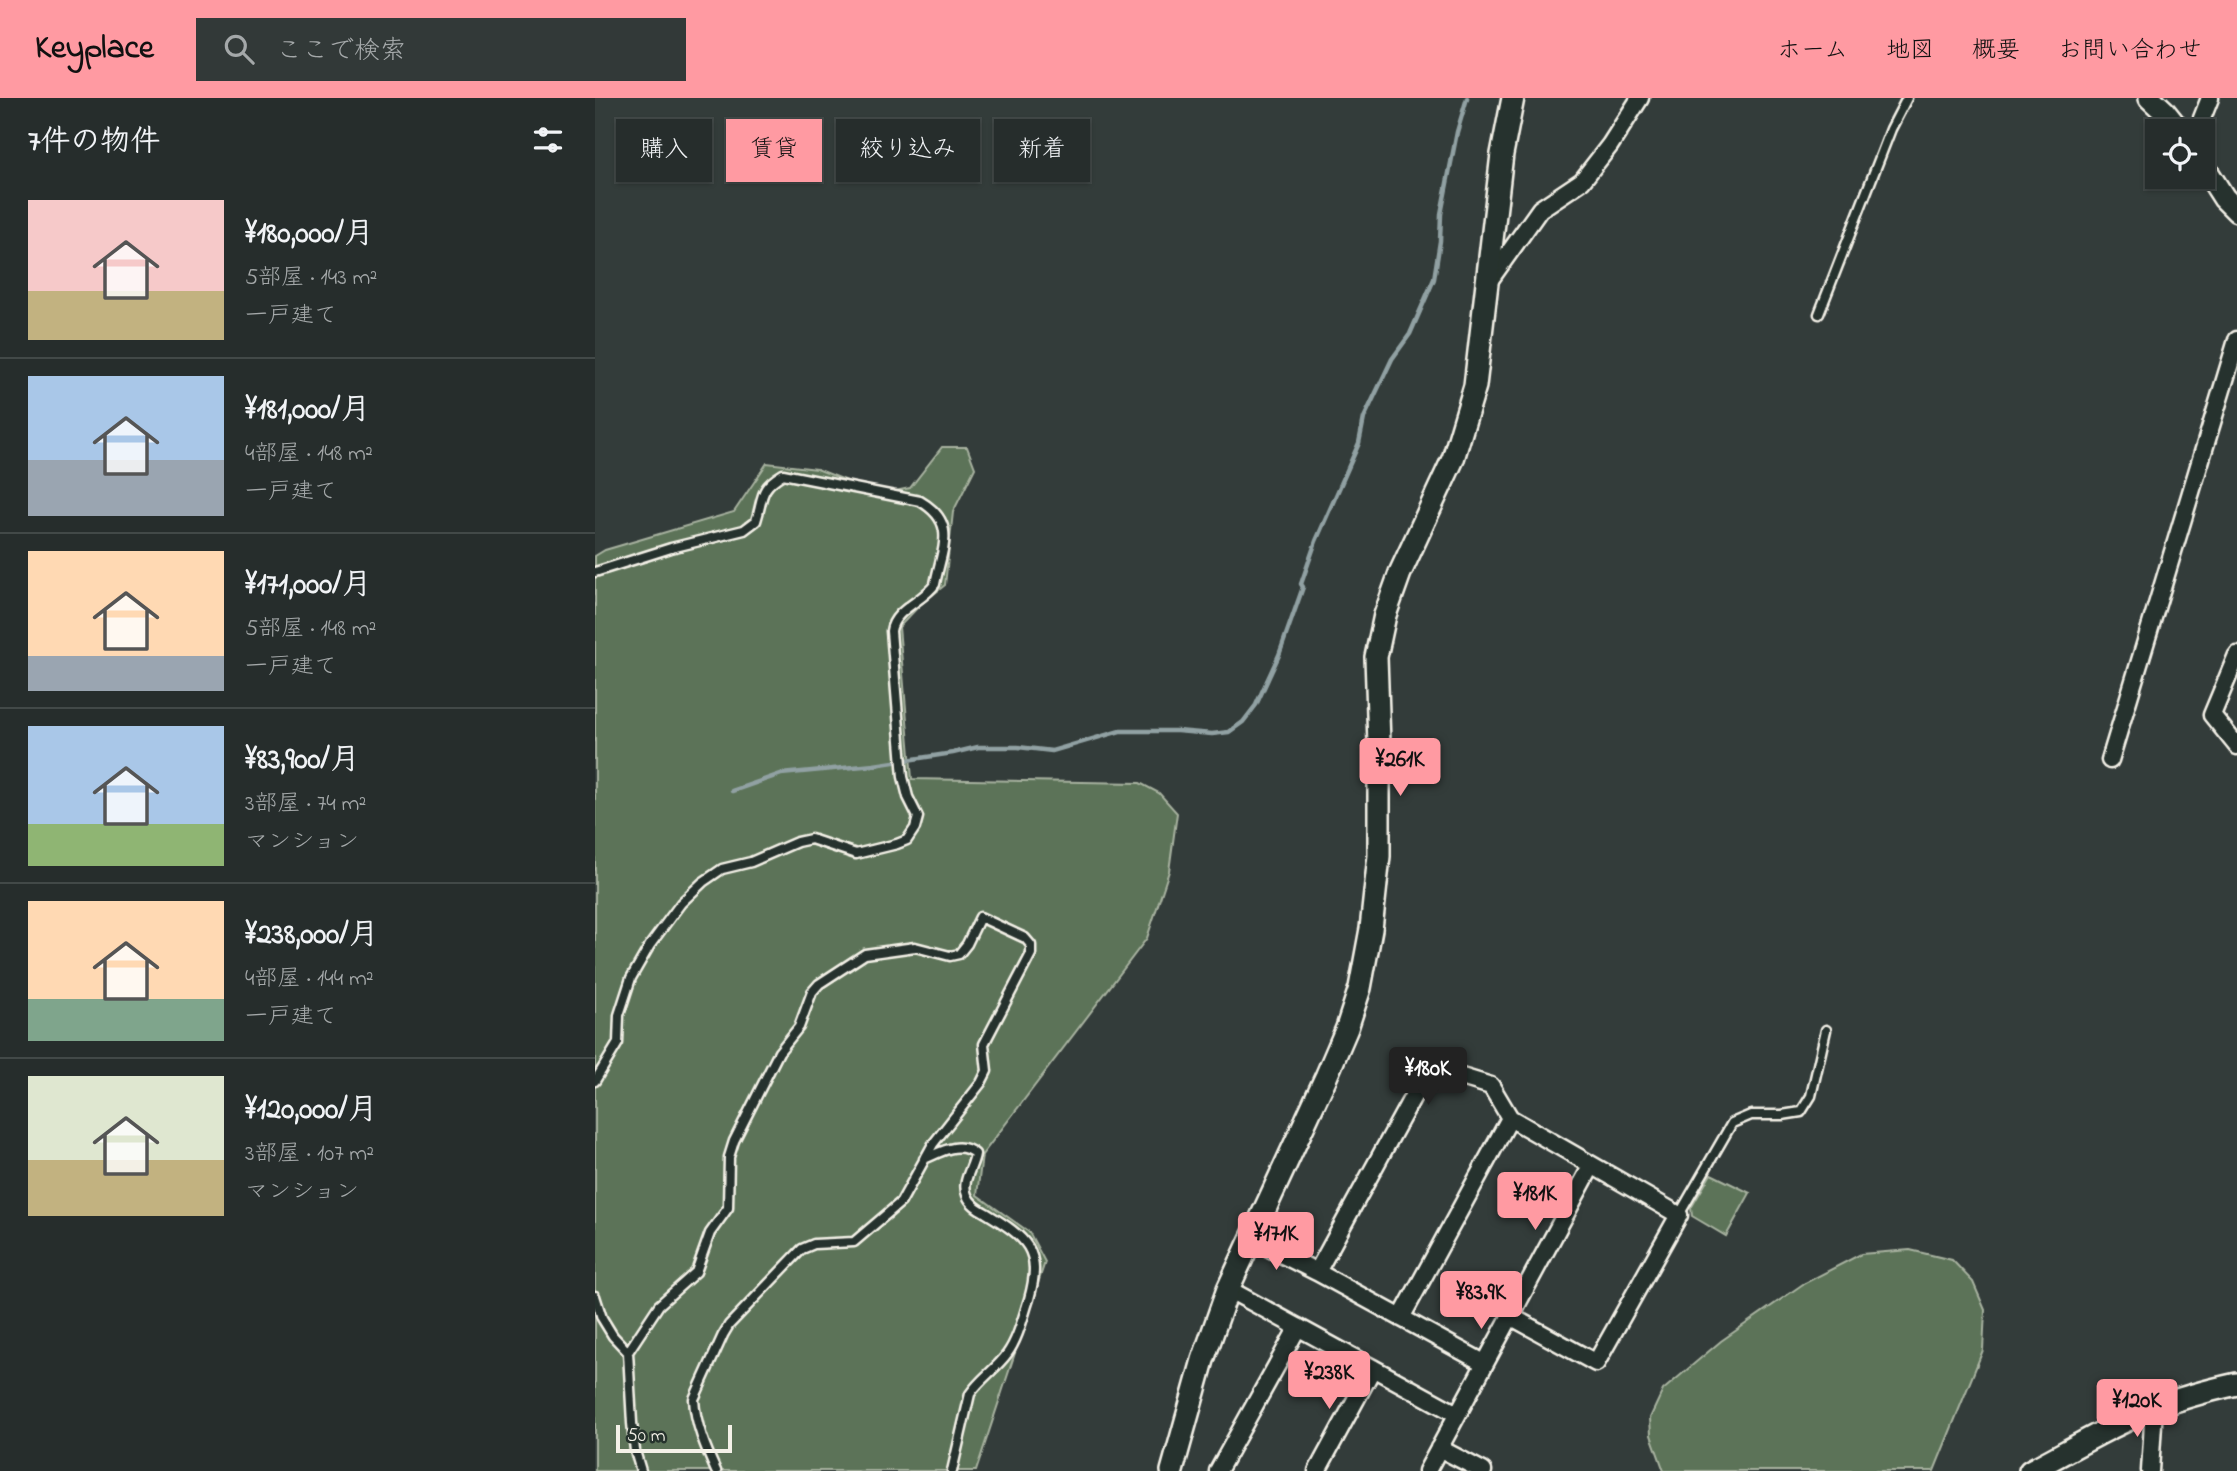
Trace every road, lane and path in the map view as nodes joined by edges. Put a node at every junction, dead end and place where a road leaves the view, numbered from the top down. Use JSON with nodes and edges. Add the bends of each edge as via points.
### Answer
{"nodes":[{"id":1,"x":1513,"y":98,"type":"edge"},
{"id":2,"x":1640,"y":98,"type":"edge"},
{"id":3,"x":1907,"y":98,"type":"edge"},
{"id":4,"x":2150,"y":98,"type":"edge"},
{"id":5,"x":2210,"y":98,"type":"edge"},
{"id":6,"x":2170,"y":119,"type":"edge"},
{"id":7,"x":2202,"y":119,"type":"edge"},
{"id":8,"x":2215,"y":184,"type":"edge"},
{"id":9,"x":2237,"y":211,"type":"edge"},
{"id":10,"x":1489,"y":281,"type":"junction"},
{"id":11,"x":1819,"y":314,"type":"dead end"},
{"id":12,"x":2237,"y":340,"type":"edge"},
{"id":13,"x":595,"y":572,"type":"edge"},
{"id":14,"x":2237,"y":655,"type":"edge"},
{"id":15,"x":2237,"y":746,"type":"edge"},
{"id":16,"x":2110,"y":760,"type":"dead end"},
{"id":17,"x":1826,"y":1030,"type":"dead end"},
{"id":18,"x":595,"y":1081,"type":"edge"},
{"id":19,"x":1510,"y":1118,"type":"junction"},
{"id":20,"x":924,"y":1159,"type":"junction"},
{"id":21,"x":1592,"y":1165,"type":"junction"},
{"id":22,"x":1679,"y":1215,"type":"junction"},
{"id":23,"x":1251,"y":1239,"type":"junction"},
{"id":24,"x":1317,"y":1272,"type":"junction"},
{"id":25,"x":1229,"y":1289,"type":"junction"},
{"id":26,"x":595,"y":1296,"type":"edge"},
{"id":27,"x":1510,"y":1316,"type":"junction"},
{"id":28,"x":1401,"y":1318,"type":"junction"},
{"id":29,"x":1298,"y":1327,"type":"junction"},
{"id":30,"x":628,"y":1352,"type":"junction"},
{"id":31,"x":1484,"y":1363,"type":"junction"},
{"id":32,"x":1373,"y":1368,"type":"junction"},
{"id":33,"x":2237,"y":1384,"type":"edge"},
{"id":34,"x":2154,"y":1408,"type":"junction"},
{"id":35,"x":1457,"y":1414,"type":"junction"},
{"id":36,"x":1439,"y":1448,"type":"junction"},
{"id":37,"x":641,"y":1471,"type":"edge"},
{"id":38,"x":716,"y":1471,"type":"edge"},
{"id":39,"x":951,"y":1471,"type":"edge"},
{"id":40,"x":1172,"y":1471,"type":"edge"},
{"id":41,"x":1218,"y":1471,"type":"edge"},
{"id":42,"x":1317,"y":1471,"type":"edge"},
{"id":43,"x":1427,"y":1471,"type":"edge"},
{"id":44,"x":1483,"y":1471,"type":"edge"},
{"id":45,"x":2030,"y":1471,"type":"edge"},
{"id":46,"x":2150,"y":1471,"type":"edge"}],
"edges":[{"from":1,"to":10,"type":"street","via":[[1502,154]]},
{"from":2,"to":10,"type":"street","via":[[1582,181],[1539,209]]},
{"from":3,"to":11,"type":"lane"},
{"from":4,"to":6,"type":"street"},
{"from":5,"to":7,"type":"street"},
{"from":8,"to":9,"type":"street"},
{"from":10,"to":23,"type":"street","via":[[1475,386],[1463,426],[1385,615],[1376,657],[1379,856],[1360,988],[1326,1077]]},
{"from":12,"to":16,"type":"street"},
{"from":13,"to":18,"type":"lane","via":[[744,530],[757,522],[764,489],[783,474],[920,501],[933,508],[946,531],[935,584],[897,618],[891,631],[903,777],[918,817],[915,828],[907,840],[856,854],[811,839],[797,842],[722,869],[703,882],[681,903],[631,978],[619,1015],[618,1043]]},
{"from":14,"to":15,"type":"street","via":[[2212,715]]},
{"from":17,"to":22,"type":"lane","via":[[1811,1096],[1801,1112],[1751,1115],[1732,1123]]},
{"from":19,"to":21,"type":"street"},
{"from":19,"to":24,"type":"street","via":[[1491,1086],[1429,1067]]},
{"from":19,"to":28,"type":"street"},
{"from":20,"to":30,"type":"lane","via":[[981,1083],[987,1071],[984,1044],[1031,954],[1025,937],[980,917],[959,954],[915,947],[865,954],[811,992],[799,1027],[779,1052],[734,1141],[729,1157],[728,1208],[710,1233],[696,1272],[659,1305]]},
{"from":20,"to":38,"type":"lane","via":[[892,1210],[854,1242],[802,1249],[729,1325],[694,1399]]},
{"from":20,"to":39,"type":"lane","via":[[961,1146],[975,1154],[966,1177],[966,1194],[971,1203],[1024,1242],[1033,1254],[1035,1268],[1019,1329],[1007,1354],[970,1394]]},
{"from":21,"to":22,"type":"street"},
{"from":21,"to":27,"type":"street"},
{"from":22,"to":27,"type":"street","via":[[1596,1363]]},
{"from":23,"to":24,"type":"street"},
{"from":23,"to":25,"type":"street"},
{"from":24,"to":28,"type":"street"},
{"from":25,"to":29,"type":"street"},
{"from":25,"to":40,"type":"street","via":[[1203,1360]]},
{"from":26,"to":30,"type":"lane","via":[[608,1327]]},
{"from":27,"to":31,"type":"street"},
{"from":28,"to":31,"type":"street"},
{"from":29,"to":32,"type":"street"},
{"from":29,"to":41,"type":"street"},
{"from":30,"to":37,"type":"lane","via":[[633,1441]]},
{"from":31,"to":35,"type":"street"},
{"from":32,"to":35,"type":"street"},
{"from":32,"to":42,"type":"street"},
{"from":33,"to":34,"type":"street"},
{"from":34,"to":45,"type":"street"},
{"from":34,"to":46,"type":"street"},
{"from":35,"to":36,"type":"street"},
{"from":36,"to":43,"type":"street"},
{"from":36,"to":44,"type":"street"}]}
